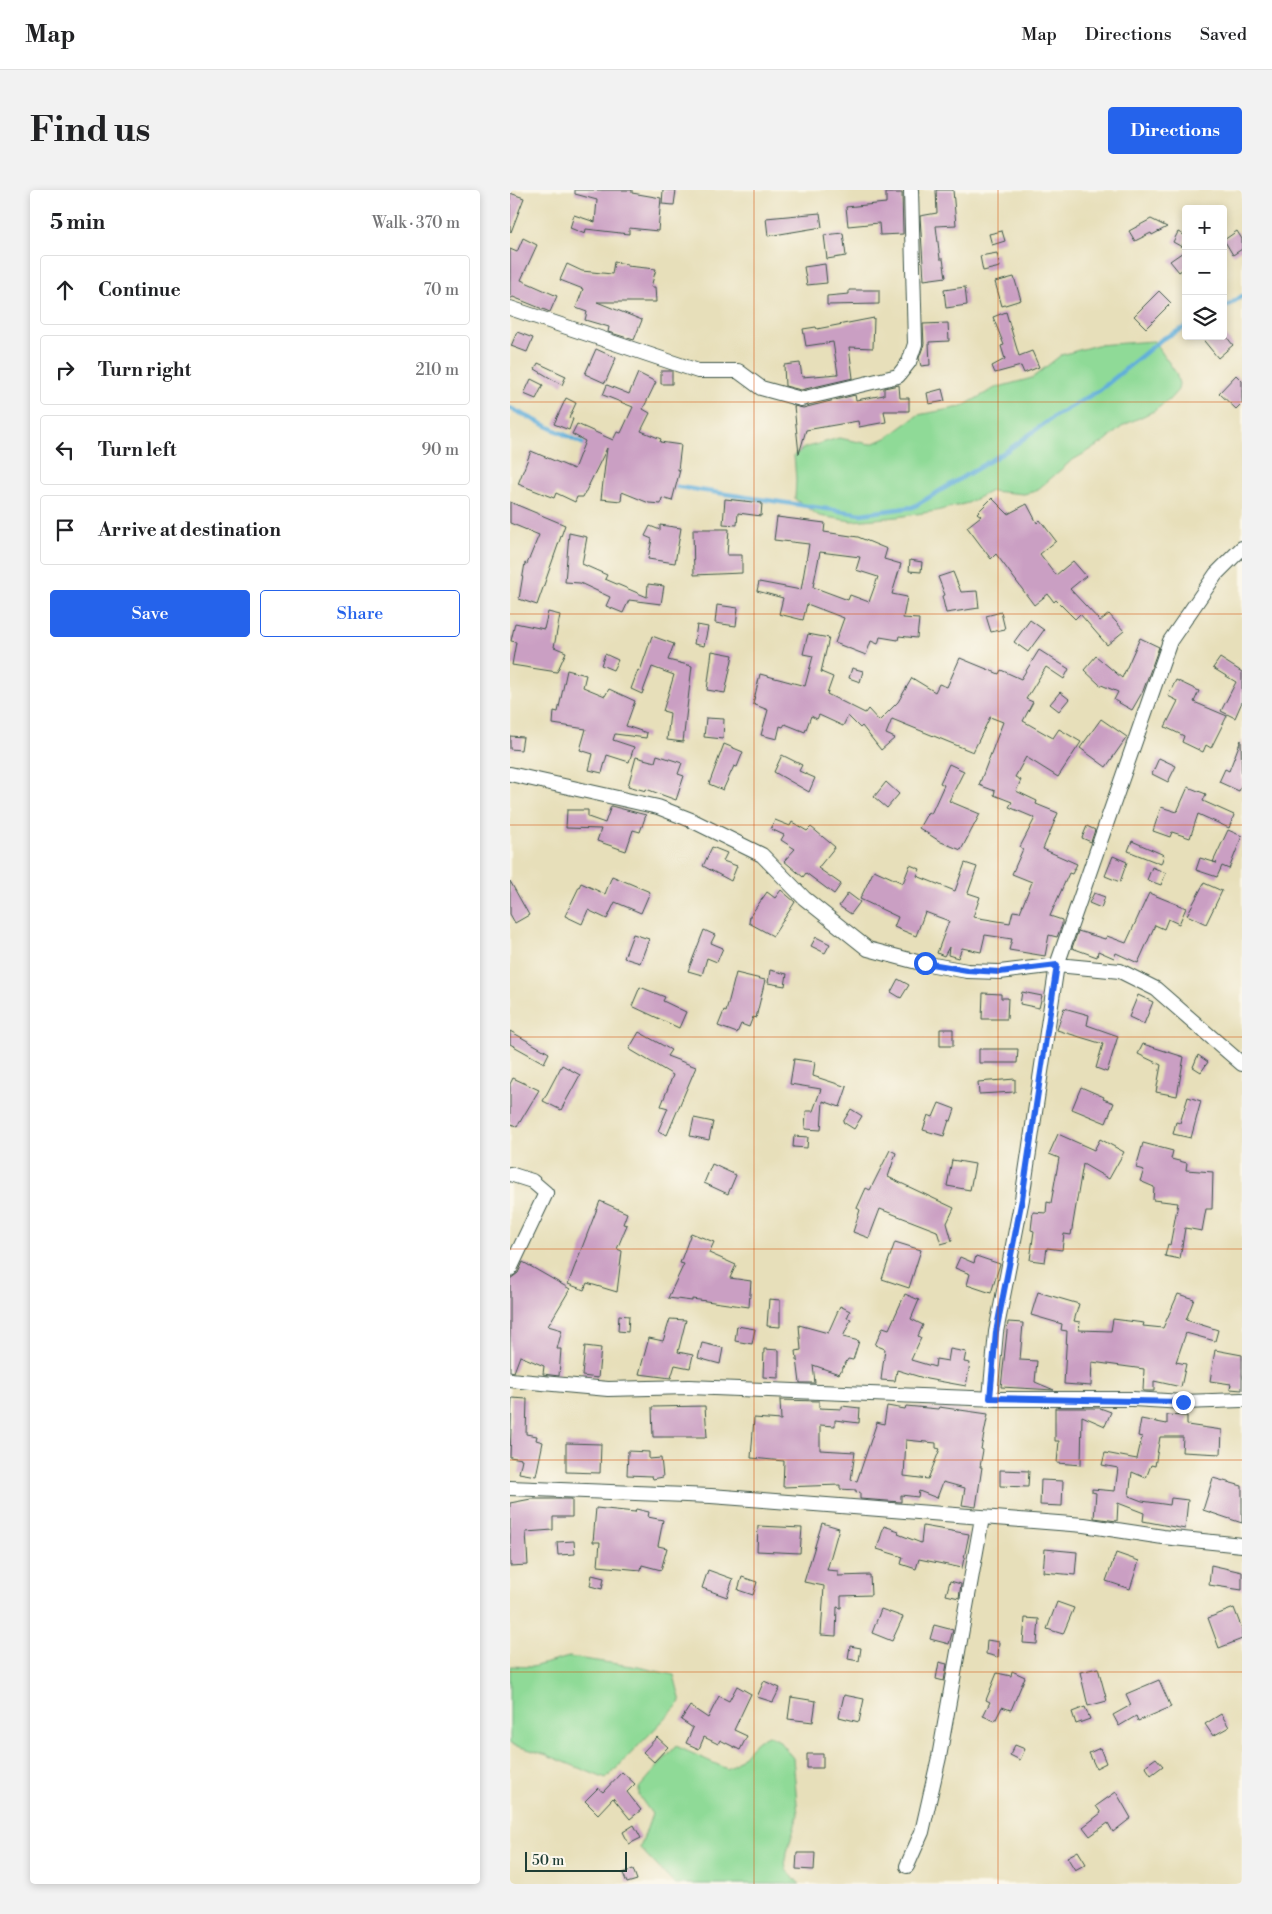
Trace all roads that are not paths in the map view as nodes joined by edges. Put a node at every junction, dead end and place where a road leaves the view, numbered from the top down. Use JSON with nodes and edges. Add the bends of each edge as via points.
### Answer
{"nodes":[{"id":1,"x":911,"y":190,"type":"edge"},
{"id":2,"x":510,"y":308,"type":"edge"},
{"id":3,"x":1242,"y":548,"type":"edge"},
{"id":4,"x":510,"y":774,"type":"edge"},
{"id":5,"x":1057,"y":965,"type":"junction"},
{"id":6,"x":1242,"y":1064,"type":"edge"},
{"id":7,"x":510,"y":1174,"type":"edge"},
{"id":8,"x":510,"y":1268,"type":"edge"},
{"id":9,"x":510,"y":1380,"type":"edge"},
{"id":10,"x":990,"y":1398,"type":"junction"},
{"id":11,"x":1242,"y":1400,"type":"edge"},
{"id":12,"x":510,"y":1488,"type":"edge"},
{"id":13,"x":982,"y":1518,"type":"junction"},
{"id":14,"x":1242,"y":1546,"type":"edge"},
{"id":15,"x":907,"y":1866,"type":"dead end"}],
"edges":[{"from":1,"to":2,"type":"street","via":[[915,344],[909,362],[898,376],[801,399],[761,388],[738,371],[698,371]]},
{"from":3,"to":5,"type":"street","via":[[1216,574],[1170,641]]},
{"from":4,"to":5,"type":"street","via":[[658,807],[709,829],[762,855],[804,898],[868,949],[917,962],[967,970],[1000,972]]},
{"from":5,"to":6,"type":"street","via":[[1120,971],[1156,989]]},
{"from":5,"to":10,"type":"street","via":[[1022,1199],[996,1332]]},
{"from":7,"to":8,"type":"street","via":[[532,1181],[546,1193]]},
{"from":9,"to":10,"type":"street","via":[[608,1389],[718,1388]]},
{"from":10,"to":11,"type":"street"},
{"from":12,"to":13,"type":"street","via":[[711,1496]]},
{"from":13,"to":14,"type":"street","via":[[1084,1525]]},
{"from":13,"to":15,"type":"street","via":[[939,1757],[922,1832]]}]}
